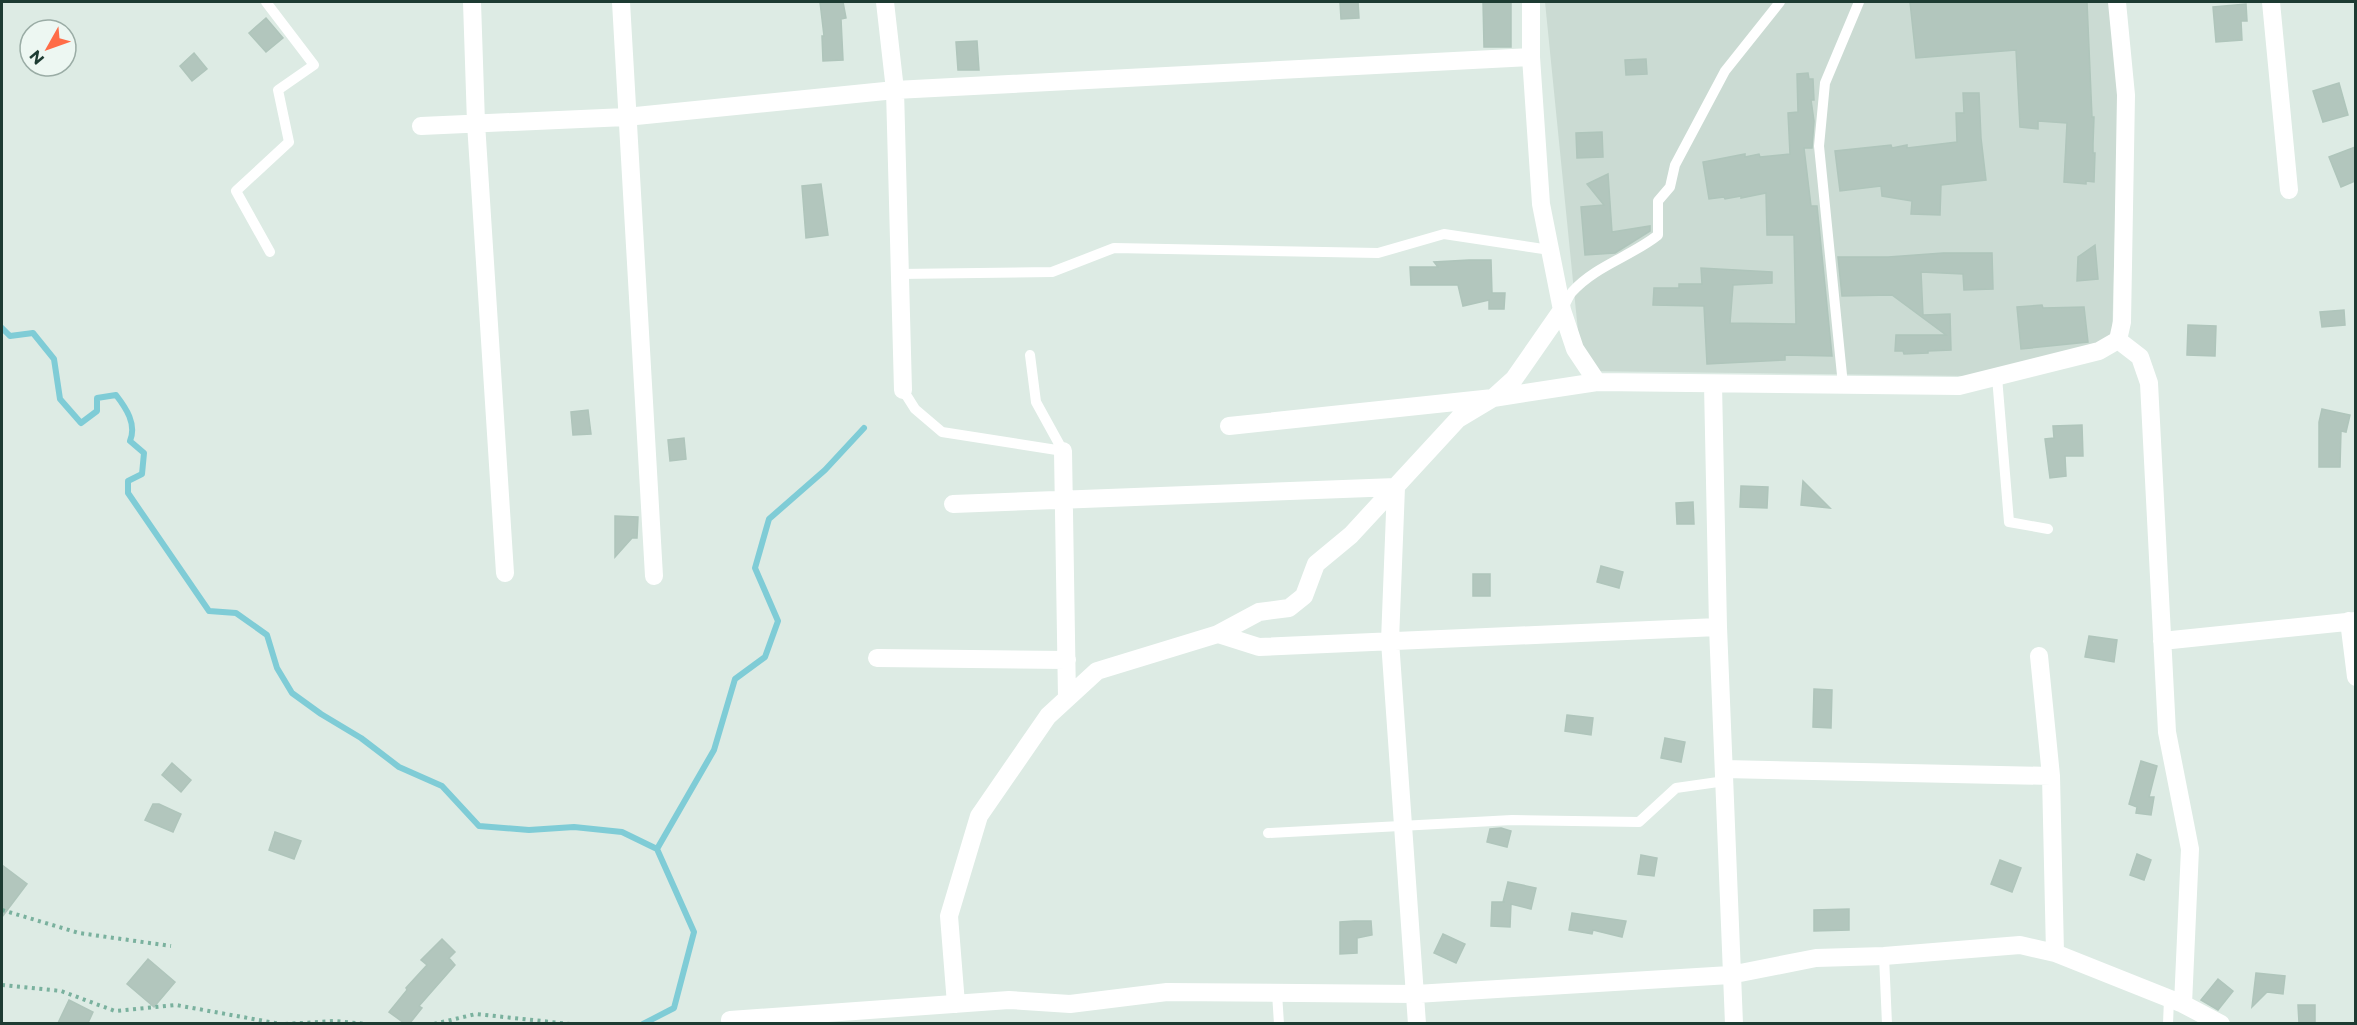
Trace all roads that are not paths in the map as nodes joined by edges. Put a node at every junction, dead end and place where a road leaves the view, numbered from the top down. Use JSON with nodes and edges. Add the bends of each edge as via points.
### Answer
{"nodes":[{"id":1,"x":266,"y":2,"type":"edge"},
{"id":2,"x":472,"y":2,"type":"edge"},
{"id":3,"x":621,"y":2,"type":"edge"},
{"id":4,"x":885,"y":2,"type":"edge"},
{"id":5,"x":1531,"y":2,"type":"edge"},
{"id":6,"x":1780,"y":2,"type":"edge"},
{"id":7,"x":1859,"y":2,"type":"edge"},
{"id":8,"x":2117,"y":2,"type":"edge"},
{"id":9,"x":2271,"y":2,"type":"edge"},
{"id":10,"x":1532,"y":57,"type":"junction"},
{"id":11,"x":895,"y":90,"type":"junction"},
{"id":12,"x":626,"y":117,"type":"junction"},
{"id":13,"x":476,"y":123,"type":"junction"},
{"id":14,"x":421,"y":126,"type":"dead end"},
{"id":15,"x":2289,"y":190,"type":"dead end"},
{"id":16,"x":1550,"y":249,"type":"junction"},
{"id":17,"x":270,"y":252,"type":"dead end"},
{"id":18,"x":899,"y":274,"type":"junction"},
{"id":19,"x":1562,"y":310,"type":"junction"},
{"id":20,"x":2118,"y":340,"type":"junction"},
{"id":21,"x":1030,"y":355,"type":"dead end"},
{"id":22,"x":1997,"y":377,"type":"junction"},
{"id":23,"x":1597,"y":382,"type":"junction"},
{"id":24,"x":1713,"y":384,"type":"junction"},
{"id":25,"x":1843,"y":385,"type":"junction"},
{"id":26,"x":903,"y":390,"type":"joint"},
{"id":27,"x":1492,"y":398,"type":"junction"},
{"id":28,"x":1229,"y":426,"type":"dead end"},
{"id":29,"x":1063,"y":451,"type":"junction"},
{"id":30,"x":1396,"y":487,"type":"junction"},
{"id":31,"x":1065,"y":500,"type":"junction"},
{"id":32,"x":953,"y":504,"type":"dead end"},
{"id":33,"x":2048,"y":528,"type":"dead end"},
{"id":34,"x":505,"y":573,"type":"dead end"},
{"id":35,"x":654,"y":576,"type":"dead end"},
{"id":36,"x":2352,"y":621,"type":"edge"},
{"id":37,"x":1718,"y":627,"type":"junction"},
{"id":38,"x":1218,"y":634,"type":"junction"},
{"id":39,"x":1390,"y":641,"type":"junction"},
{"id":40,"x":2162,"y":641,"type":"junction"},
{"id":41,"x":2039,"y":656,"type":"dead end"},
{"id":42,"x":877,"y":658,"type":"dead end"},
{"id":43,"x":1066,"y":660,"type":"junction"},
{"id":44,"x":2355,"y":677,"type":"edge"},
{"id":45,"x":1067,"y":698,"type":"junction"},
{"id":46,"x":1724,"y":775,"type":"junction"},
{"id":47,"x":2051,"y":776,"type":"junction"},
{"id":48,"x":1403,"y":825,"type":"junction"},
{"id":49,"x":1268,"y":833,"type":"dead end"},
{"id":50,"x":2055,"y":953,"type":"junction"},
{"id":51,"x":1884,"y":956,"type":"junction"},
{"id":52,"x":1731,"y":975,"type":"junction"},
{"id":53,"x":1277,"y":993,"type":"junction"},
{"id":54,"x":1416,"y":994,"type":"junction"},
{"id":55,"x":2176,"y":1001,"type":"junction"},
{"id":56,"x":956,"y":1004,"type":"junction"},
{"id":57,"x":730,"y":1020,"type":"dead end"},
{"id":58,"x":1279,"y":1023,"type":"edge"},
{"id":59,"x":1417,"y":1023,"type":"edge"},
{"id":60,"x":1734,"y":1023,"type":"edge"},
{"id":61,"x":1887,"y":1023,"type":"edge"},
{"id":62,"x":2168,"y":1023,"type":"edge"},
{"id":63,"x":2221,"y":1023,"type":"edge"}],
"edges":[{"from":1,"to":17,"type":"lane","via":[[314,65],[278,90],[289,142],[236,191]]},
{"from":2,"to":13,"type":"street"},
{"from":3,"to":12,"type":"street"},
{"from":4,"to":11,"type":"street"},
{"from":5,"to":10,"type":"street"},
{"from":6,"to":19,"type":"lane","via":[[1725,71],[1675,165],[1671,187],[1659,201],[1658,235],[1572,292]]},
{"from":7,"to":25,"type":"lane","via":[[1825,83],[1819,146]]},
{"from":8,"to":20,"type":"street","via":[[2126,95],[2122,322]]},
{"from":9,"to":15,"type":"street"},
{"from":10,"to":11,"type":"street"},
{"from":10,"to":16,"type":"street","via":[[1541,204]]},
{"from":11,"to":12,"type":"street"},
{"from":11,"to":18,"type":"street"},
{"from":12,"to":13,"type":"street"},
{"from":12,"to":35,"type":"street"},
{"from":13,"to":14,"type":"street"},
{"from":13,"to":34,"type":"street"},
{"from":16,"to":18,"type":"lane","via":[[1444,234],[1378,253],[1114,248],[1052,272]]},
{"from":16,"to":19,"type":"street"},
{"from":18,"to":26,"type":"street"},
{"from":19,"to":23,"type":"street","via":[[1575,349]]},
{"from":19,"to":27,"type":"street","via":[[1514,379]]},
{"from":20,"to":22,"type":"street","via":[[2099,351]]},
{"from":20,"to":40,"type":"street","via":[[2140,357],[2150,383]]},
{"from":21,"to":29,"type":"lane","via":[[1036,402]]},
{"from":22,"to":25,"type":"street","via":[[1959,386]]},
{"from":22,"to":33,"type":"lane","via":[[2009,522]]},
{"from":23,"to":24,"type":"street"},
{"from":23,"to":27,"type":"street"},
{"from":24,"to":25,"type":"street"},
{"from":24,"to":37,"type":"street"},
{"from":26,"to":29,"type":"lane","via":[[915,409],[942,432]]},
{"from":27,"to":28,"type":"street"},
{"from":27,"to":30,"type":"street","via":[[1458,419]]},
{"from":29,"to":31,"type":"street"},
{"from":30,"to":31,"type":"street"},
{"from":30,"to":38,"type":"street","via":[[1351,535],[1316,564],[1304,596],[1289,608],[1259,612]]},
{"from":30,"to":39,"type":"street"},
{"from":31,"to":32,"type":"street"},
{"from":31,"to":43,"type":"street"},
{"from":36,"to":40,"type":"street"},
{"from":36,"to":44,"type":"street"},
{"from":37,"to":39,"type":"street"},
{"from":37,"to":46,"type":"street"},
{"from":38,"to":39,"type":"street","via":[[1259,647]]},
{"from":38,"to":45,"type":"street","via":[[1098,670]]},
{"from":39,"to":48,"type":"street"},
{"from":40,"to":55,"type":"street","via":[[2166,732],[2190,849]]},
{"from":41,"to":47,"type":"street"},
{"from":42,"to":43,"type":"street"},
{"from":43,"to":45,"type":"street"},
{"from":45,"to":56,"type":"street","via":[[1048,716],[979,816],[949,916]]},
{"from":46,"to":47,"type":"street"},
{"from":46,"to":48,"type":"lane","via":[[1676,788],[1639,822],[1512,820]]},
{"from":46,"to":52,"type":"street"},
{"from":47,"to":50,"type":"street"},
{"from":48,"to":49,"type":"lane"},
{"from":48,"to":54,"type":"street"},
{"from":50,"to":51,"type":"street","via":[[2020,945]]},
{"from":50,"to":55,"type":"street"},
{"from":51,"to":52,"type":"street","via":[[1816,958]]},
{"from":51,"to":61,"type":"lane"},
{"from":52,"to":54,"type":"street"},
{"from":52,"to":60,"type":"street"},
{"from":53,"to":54,"type":"street"},
{"from":53,"to":56,"type":"street","via":[[1167,992],[1070,1004],[1009,1000]]},
{"from":53,"to":58,"type":"lane"},
{"from":54,"to":59,"type":"street"},
{"from":55,"to":62,"type":"lane"},
{"from":55,"to":63,"type":"street"},
{"from":56,"to":57,"type":"street"}]}
